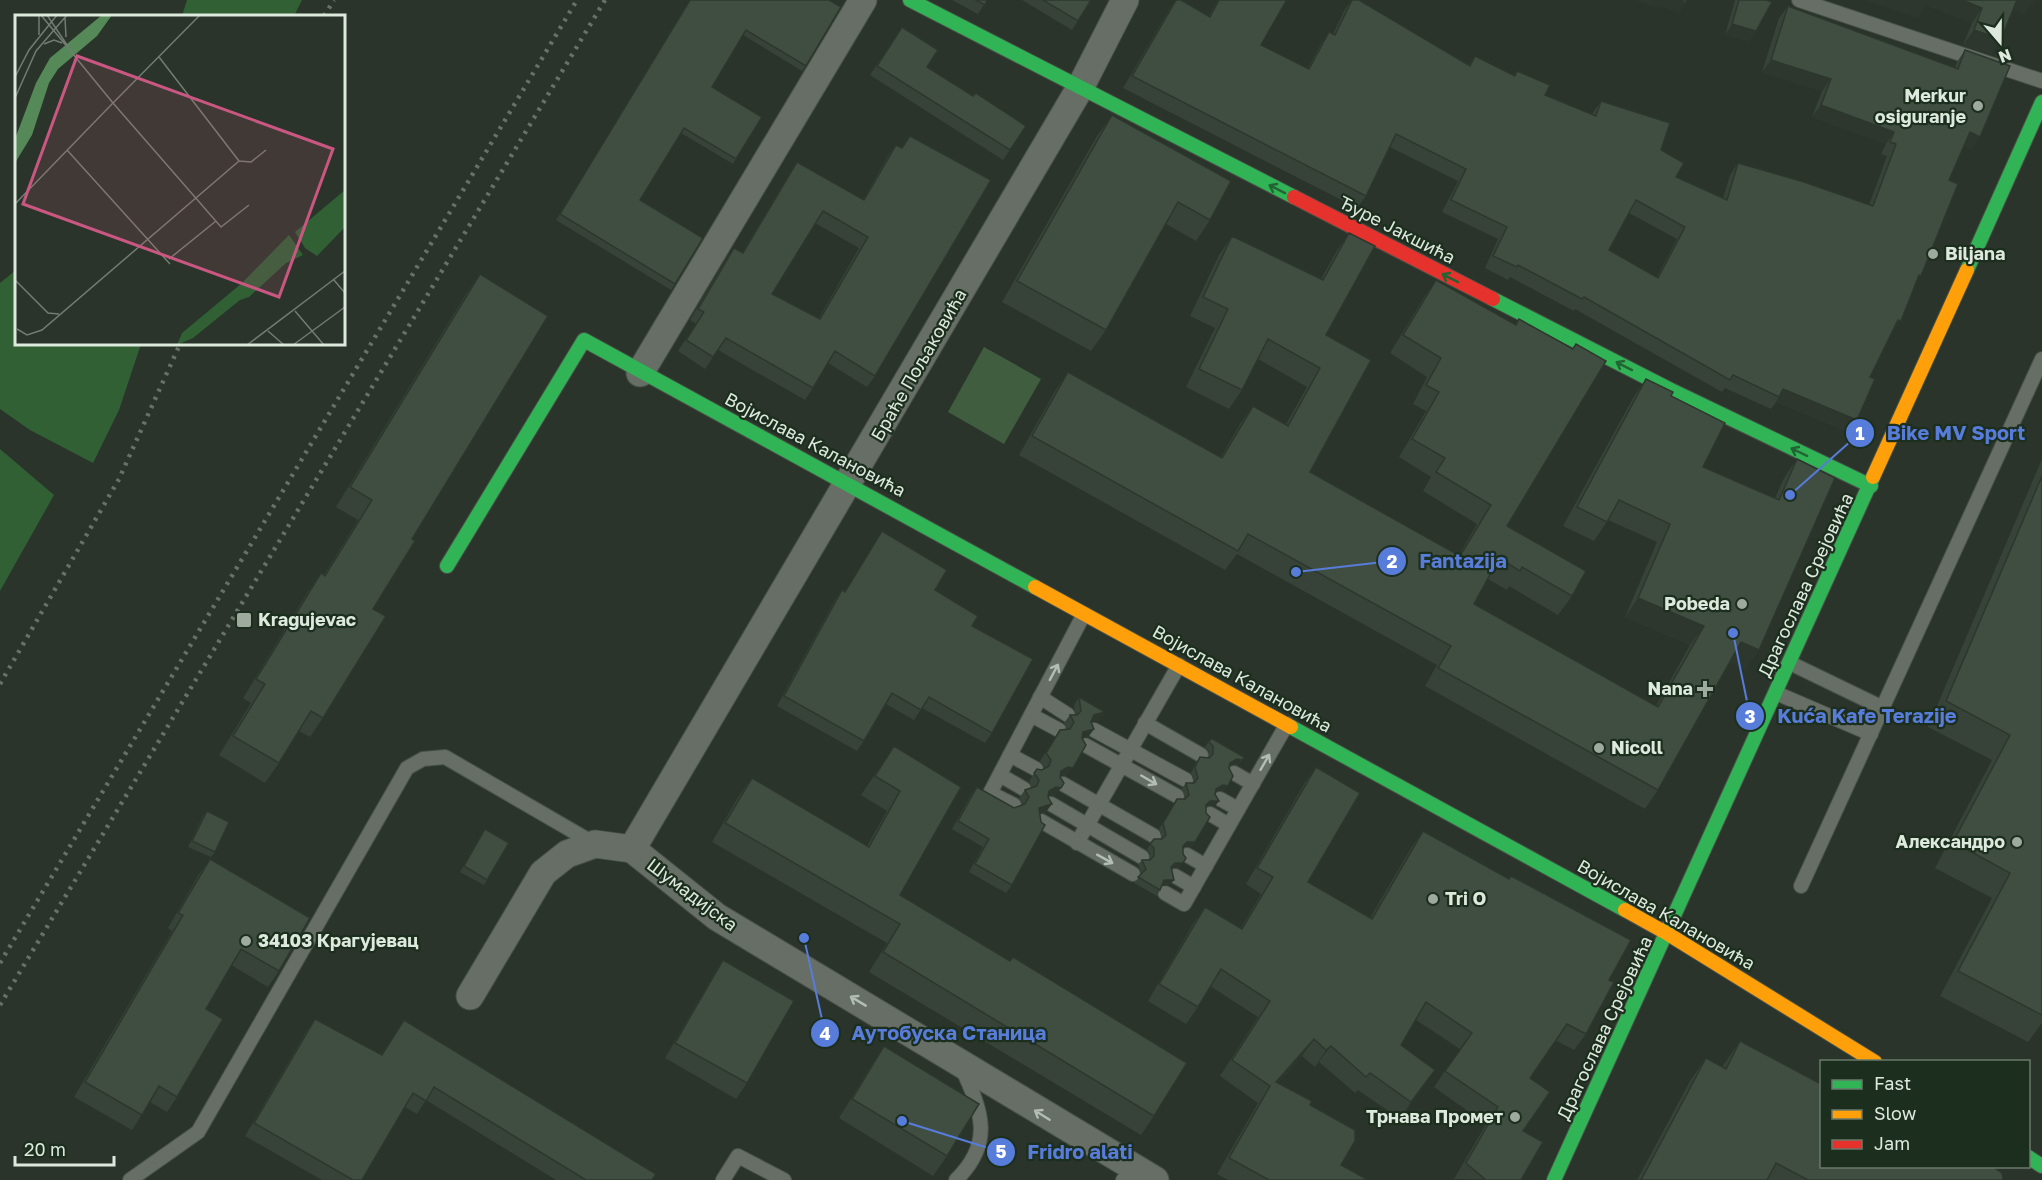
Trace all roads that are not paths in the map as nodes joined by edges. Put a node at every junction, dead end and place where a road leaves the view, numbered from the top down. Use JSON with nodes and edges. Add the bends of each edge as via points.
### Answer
{"nodes":[{"id":1,"x":863,"y":0,"type":"edge"},
{"id":2,"x":910,"y":0,"type":"edge"},
{"id":3,"x":1125,"y":0,"type":"edge"},
{"id":4,"x":1798,"y":0,"type":"edge"},
{"id":5,"x":2042,"y":81,"type":"edge"},
{"id":6,"x":1080,"y":88,"type":"junction"},
{"id":7,"x":2042,"y":102,"type":"edge"},
{"id":8,"x":2042,"y":360,"type":"edge"},
{"id":9,"x":640,"y":373,"type":"junction"},
{"id":10,"x":849,"y":484,"type":"junction"},
{"id":11,"x":1871,"y":486,"type":"junction"},
{"id":12,"x":447,"y":566,"type":"dead end"},
{"id":13,"x":1085,"y":613,"type":"junction"},
{"id":14,"x":1790,"y":663,"type":"junction"},
{"id":15,"x":1179,"y":665,"type":"junction"},
{"id":16,"x":1776,"y":693,"type":"junction"},
{"id":17,"x":1040,"y":698,"type":"junction"},
{"id":18,"x":1882,"y":708,"type":"junction"},
{"id":19,"x":1031,"y":715,"type":"junction"},
{"id":20,"x":1068,"y":715,"type":"edge"},
{"id":21,"x":1145,"y":723,"type":"junction"},
{"id":22,"x":1287,"y":724,"type":"junction"},
{"id":23,"x":1059,"y":730,"type":"edge"},
{"id":24,"x":1094,"y":730,"type":"edge"},
{"id":25,"x":1871,"y":734,"type":"junction"},
{"id":26,"x":1085,"y":745,"type":"edge"},
{"id":27,"x":1131,"y":749,"type":"junction"},
{"id":28,"x":1010,"y":755,"type":"junction"},
{"id":29,"x":1201,"y":755,"type":"edge"},
{"id":30,"x":1121,"y":764,"type":"junction"},
{"id":31,"x":1036,"y":769,"type":"edge"},
{"id":32,"x":1234,"y":773,"type":"edge"},
{"id":33,"x":1000,"y":775,"type":"junction"},
{"id":34,"x":1186,"y":780,"type":"edge"},
{"id":35,"x":1063,"y":784,"type":"edge"},
{"id":36,"x":1253,"y":784,"type":"junction"},
{"id":37,"x":1024,"y":789,"type":"edge"},
{"id":38,"x":1178,"y":796,"type":"edge"},
{"id":39,"x":1220,"y":799,"type":"edge"},
{"id":40,"x":1100,"y":803,"type":"junction"},
{"id":41,"x":1051,"y":804,"type":"edge"},
{"id":42,"x":1014,"y":806,"type":"edge"},
{"id":43,"x":1238,"y":809,"type":"junction"},
{"id":44,"x":1210,"y":814,"type":"edge"},
{"id":45,"x":1041,"y":820,"type":"edge"},
{"id":46,"x":1088,"y":825,"type":"junction"},
{"id":47,"x":1229,"y":825,"type":"junction"},
{"id":48,"x":1154,"y":836,"type":"edge"},
{"id":49,"x":1077,"y":843,"type":"junction"},
{"id":50,"x":595,"y":844,"type":"junction"},
{"id":51,"x":632,"y":849,"type":"junction"},
{"id":52,"x":1187,"y":855,"type":"edge"},
{"id":53,"x":1142,"y":857,"type":"edge"},
{"id":54,"x":1206,"y":866,"type":"junction"},
{"id":55,"x":1133,"y":874,"type":"dead end"},
{"id":56,"x":1175,"y":876,"type":"edge"},
{"id":57,"x":1801,"y":886,"type":"dead end"},
{"id":58,"x":1194,"y":887,"type":"junction"},
{"id":59,"x":1165,"y":893,"type":"edge"},
{"id":60,"x":1668,"y":934,"type":"junction"},
{"id":61,"x":470,"y":996,"type":"dead end"},
{"id":62,"x":1872,"y":1060,"type":"edge"},
{"id":63,"x":958,"y":1061,"type":"junction"},
{"id":64,"x":1142,"y":1178,"type":"edge"},
{"id":65,"x":130,"y":1180,"type":"edge"},
{"id":66,"x":723,"y":1180,"type":"edge"},
{"id":67,"x":784,"y":1180,"type":"edge"},
{"id":68,"x":956,"y":1180,"type":"edge"},
{"id":69,"x":1554,"y":1180,"type":"edge"}],
"edges":[{"from":1,"to":9,"type":"street"},
{"from":2,"to":6,"type":"street","name":"Ђуре Јакшића"},
{"from":3,"to":6,"type":"street","name":"Браће Пољаковића"},
{"from":4,"to":5,"type":"lane"},
{"from":6,"to":10,"type":"street","name":"Браће Пољаковића"},
{"from":11,"to":6,"type":"street","name":"Ђуре Јакшића","one_way":true,"via":[[1671,390]]},
{"from":7,"to":11,"type":"street","name":"Драгослава Срејовића"},
{"from":8,"to":18,"type":"lane"},
{"from":9,"to":10,"type":"street","name":"Војислава Калановића"},
{"from":9,"to":12,"type":"street","name":"Војислава Калановића","via":[[584,340]]},
{"from":10,"to":13,"type":"street","name":"Војислава Калановића"},
{"from":10,"to":51,"type":"street","name":"Браће Пољаковића"},
{"from":11,"to":14,"type":"street","name":"Драгослава Срејовића"},
{"from":13,"to":15,"type":"street","name":"Војислава Калановића"},
{"from":17,"to":13,"type":"lane","one_way":true},
{"from":14,"to":16,"type":"street","name":"Драгослава Срејовића"},
{"from":14,"to":18,"type":"lane"},
{"from":15,"to":21,"type":"lane"},
{"from":15,"to":22,"type":"street","name":"Војислава Калановића"},
{"from":16,"to":25,"type":"lane"},
{"from":16,"to":60,"type":"street","name":"Драгослава Срејовића"},
{"from":17,"to":19,"type":"lane"},
{"from":17,"to":20,"type":"lane"},
{"from":18,"to":25,"type":"lane"},
{"from":19,"to":23,"type":"lane"},
{"from":19,"to":28,"type":"lane"},
{"from":21,"to":27,"type":"lane"},
{"from":21,"to":29,"type":"lane"},
{"from":36,"to":22,"type":"lane","one_way":true},
{"from":22,"to":60,"type":"street","name":"Војислава Калановића"},
{"from":24,"to":27,"type":"lane"},
{"from":25,"to":57,"type":"lane"},
{"from":26,"to":30,"type":"lane"},
{"from":27,"to":30,"type":"lane"},
{"from":27,"to":34,"type":"lane"},
{"from":28,"to":31,"type":"lane"},
{"from":28,"to":33,"type":"lane"},
{"from":30,"to":38,"type":"lane","one_way":true},
{"from":30,"to":40,"type":"lane"},
{"from":32,"to":36,"type":"lane"},
{"from":33,"to":37,"type":"lane"},
{"from":33,"to":42,"type":"lane","via":[[990,793]]},
{"from":35,"to":40,"type":"lane"},
{"from":36,"to":43,"type":"lane"},
{"from":39,"to":43,"type":"lane"},
{"from":40,"to":46,"type":"lane"},
{"from":40,"to":48,"type":"lane"},
{"from":41,"to":46,"type":"lane"},
{"from":43,"to":47,"type":"lane"},
{"from":44,"to":47,"type":"lane"},
{"from":45,"to":49,"type":"lane"},
{"from":46,"to":49,"type":"lane"},
{"from":46,"to":53,"type":"lane"},
{"from":47,"to":54,"type":"lane"},
{"from":49,"to":55,"type":"lane","one_way":true},
{"from":50,"to":51,"type":"street"},
{"from":50,"to":61,"type":"street","via":[[567,854],[543,873]]},
{"from":50,"to":65,"type":"lane","via":[[445,757],[423,759],[407,768],[198,1132]]},
{"from":63,"to":51,"type":"street","name":"Шумадијска","one_way":true,"via":[[717,917]]},
{"from":52,"to":54,"type":"lane"},
{"from":54,"to":58,"type":"lane"},
{"from":56,"to":58,"type":"lane"},
{"from":58,"to":59,"type":"lane","via":[[1184,904]]},
{"from":60,"to":62,"type":"street","name":"Војислава Калановића"},
{"from":60,"to":69,"type":"street","name":"Драгослава Срејовића"},
{"from":64,"to":63,"type":"street","name":"Шумадијска","one_way":true},
{"from":63,"to":68,"type":"lane","via":[[974,1095],[982,1136],[975,1156]]},
{"from":66,"to":67,"type":"lane","via":[[738,1156]]}]}
